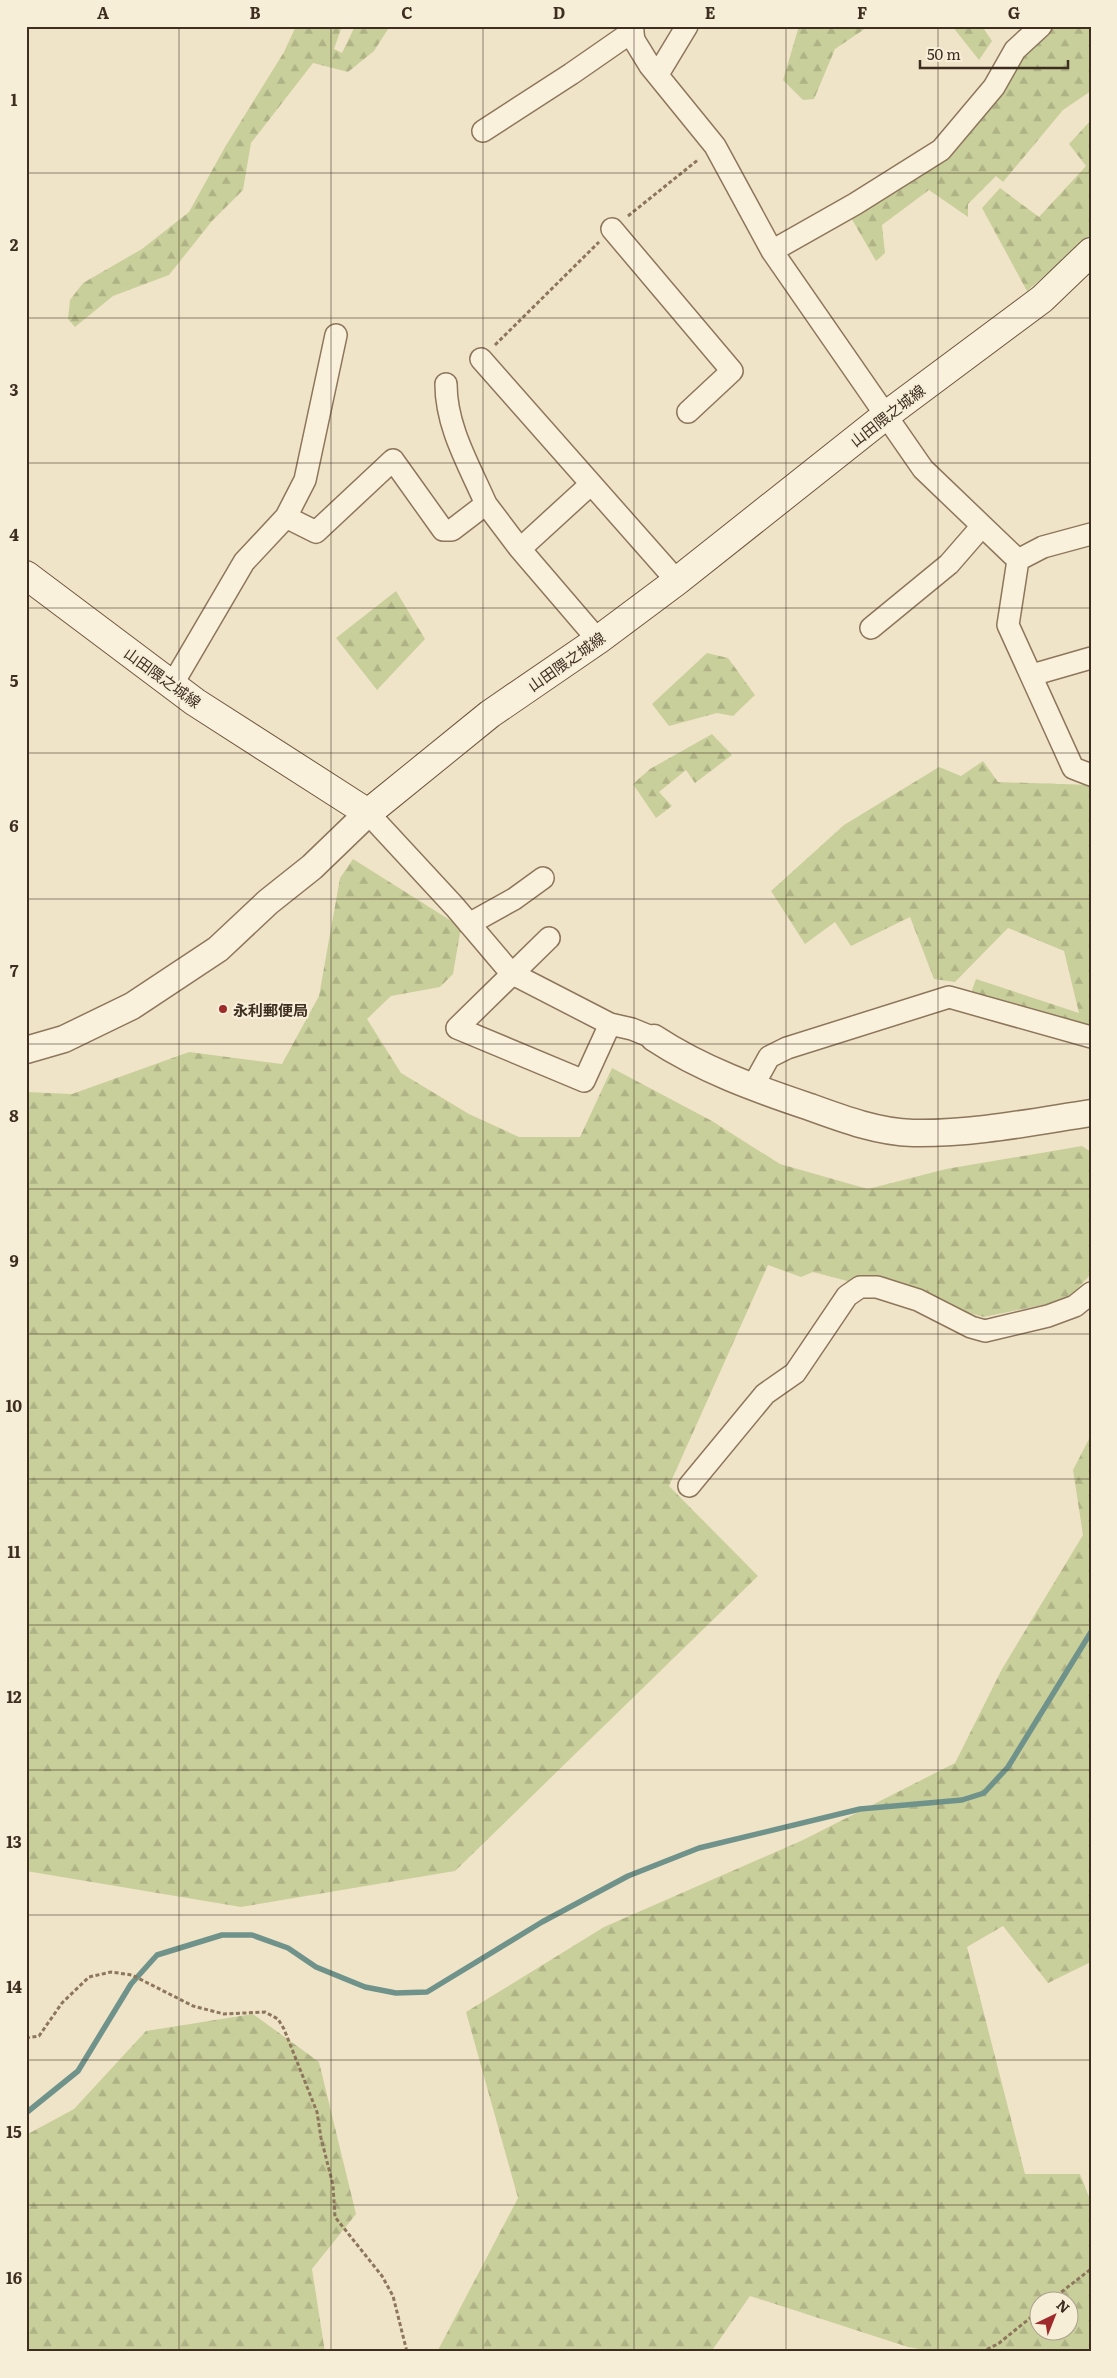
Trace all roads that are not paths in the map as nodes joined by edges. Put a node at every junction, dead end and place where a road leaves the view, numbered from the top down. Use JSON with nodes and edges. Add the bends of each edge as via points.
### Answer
{"nodes":[{"id":1,"x":687,"y":26,"type":"edge"},
{"id":2,"x":1041,"y":26,"type":"edge"},
{"id":3,"x":632,"y":29,"type":"edge"},
{"id":4,"x":658,"y":74,"type":"junction"},
{"id":5,"x":483,"y":131,"type":"dead end"},
{"id":6,"x":612,"y":229,"type":"road end"},
{"id":7,"x":772,"y":251,"type":"junction"},
{"id":8,"x":1091,"y":252,"type":"edge"},
{"id":9,"x":336,"y":335,"type":"dead end"},
{"id":10,"x":481,"y":359,"type":"road end"},
{"id":11,"x":446,"y":384,"type":"dead end"},
{"id":12,"x":688,"y":412,"type":"dead end"},
{"id":13,"x":885,"y":416,"type":"junction"},
{"id":14,"x":591,"y":484,"type":"junction"},
{"id":15,"x":486,"y":504,"type":"junction"},
{"id":16,"x":286,"y":517,"type":"junction"},
{"id":17,"x":982,"y":526,"type":"junction"},
{"id":18,"x":1091,"y":534,"type":"edge"},
{"id":19,"x":520,"y":549,"type":"junction"},
{"id":20,"x":1018,"y":560,"type":"junction"},
{"id":21,"x":26,"y":575,"type":"edge"},
{"id":22,"x":676,"y":581,"type":"junction"},
{"id":23,"x":871,"y":628,"type":"dead end"},
{"id":24,"x":598,"y":640,"type":"junction"},
{"id":25,"x":1091,"y":658,"type":"edge"},
{"id":26,"x":1032,"y":676,"type":"junction"},
{"id":27,"x":172,"y":685,"type":"junction"},
{"id":28,"x":1091,"y":775,"type":"edge"},
{"id":29,"x":368,"y":813,"type":"junction"},
{"id":30,"x":543,"y":878,"type":"dead end"},
{"id":31,"x":469,"y":924,"type":"junction"},
{"id":32,"x":548,"y":938,"type":"dead end"},
{"id":33,"x":511,"y":973,"type":"junction"},
{"id":34,"x":610,"y":1024,"type":"junction"},
{"id":35,"x":1091,"y":1037,"type":"edge"},
{"id":36,"x":654,"y":1038,"type":"joint"},
{"id":37,"x":26,"y":1050,"type":"edge"},
{"id":38,"x":753,"y":1086,"type":"junction"},
{"id":39,"x":1091,"y":1113,"type":"edge"},
{"id":40,"x":1091,"y":1293,"type":"edge"},
{"id":41,"x":690,"y":1486,"type":"dead end"}],
"edges":[{"from":1,"to":4,"type":"street"},
{"from":2,"to":7,"type":"street","via":[[1015,50],[994,87],[941,150]]},
{"from":3,"to":4,"type":"street","via":[[634,40]]},
{"from":3,"to":5,"type":"street","via":[[571,74]]},
{"from":4,"to":7,"type":"street","via":[[715,146]]},
{"from":6,"to":12,"type":"street","via":[[732,371]]},
{"from":7,"to":13,"type":"street"},
{"from":8,"to":13,"type":"main road","name":"山田隈之城線","via":[[1042,299]]},
{"from":9,"to":16,"type":"street","via":[[305,480]]},
{"from":10,"to":14,"type":"street"},
{"from":11,"to":15,"type":"street","via":[[446,403],[455,434]]},
{"from":13,"to":17,"type":"street","via":[[924,469]]},
{"from":13,"to":22,"type":"main road","name":"山田隈之城線"},
{"from":14,"to":19,"type":"street"},
{"from":14,"to":22,"type":"street"},
{"from":15,"to":16,"type":"street","via":[[452,530],[443,530],[393,460],[316,532]]},
{"from":15,"to":19,"type":"street"},
{"from":16,"to":27,"type":"street","via":[[244,562]]},
{"from":17,"to":20,"type":"street"},
{"from":17,"to":23,"type":"street","via":[[949,564]]},
{"from":18,"to":20,"type":"street","via":[[1043,547]]},
{"from":19,"to":24,"type":"street"},
{"from":20,"to":26,"type":"street","via":[[1008,625]]},
{"from":21,"to":27,"type":"main road","name":"山田隈之城線"},
{"from":22,"to":24,"type":"main road","name":"山田隈之城線"},
{"from":24,"to":29,"type":"main road","name":"山田隈之城線","via":[[490,714]]},
{"from":25,"to":26,"type":"street"},
{"from":26,"to":28,"type":"street","via":[[1073,768]]},
{"from":27,"to":29,"type":"main road","name":"山田隈之城線"},
{"from":29,"to":31,"type":"street"},
{"from":29,"to":37,"type":"street","via":[[218,949],[132,1006],[64,1039]]},
{"from":30,"to":31,"type":"street","via":[[514,899]]},
{"from":31,"to":33,"type":"street"},
{"from":32,"to":33,"type":"street"},
{"from":33,"to":34,"type":"street"},
{"from":33,"to":34,"type":"street","via":[[457,1028],[584,1081]]},
{"from":34,"to":36,"type":"street"},
{"from":35,"to":38,"type":"street","via":[[949,997],[788,1048],[769,1057]]},
{"from":36,"to":38,"type":"street","via":[[682,1056]]},
{"from":38,"to":39,"type":"street","via":[[855,1123],[911,1133],[971,1132]]},
{"from":40,"to":41,"type":"street","via":[[1075,1306],[1048,1316],[985,1331],[918,1300],[877,1288],[860,1287],[847,1296],[795,1373],[765,1394]]}]}
